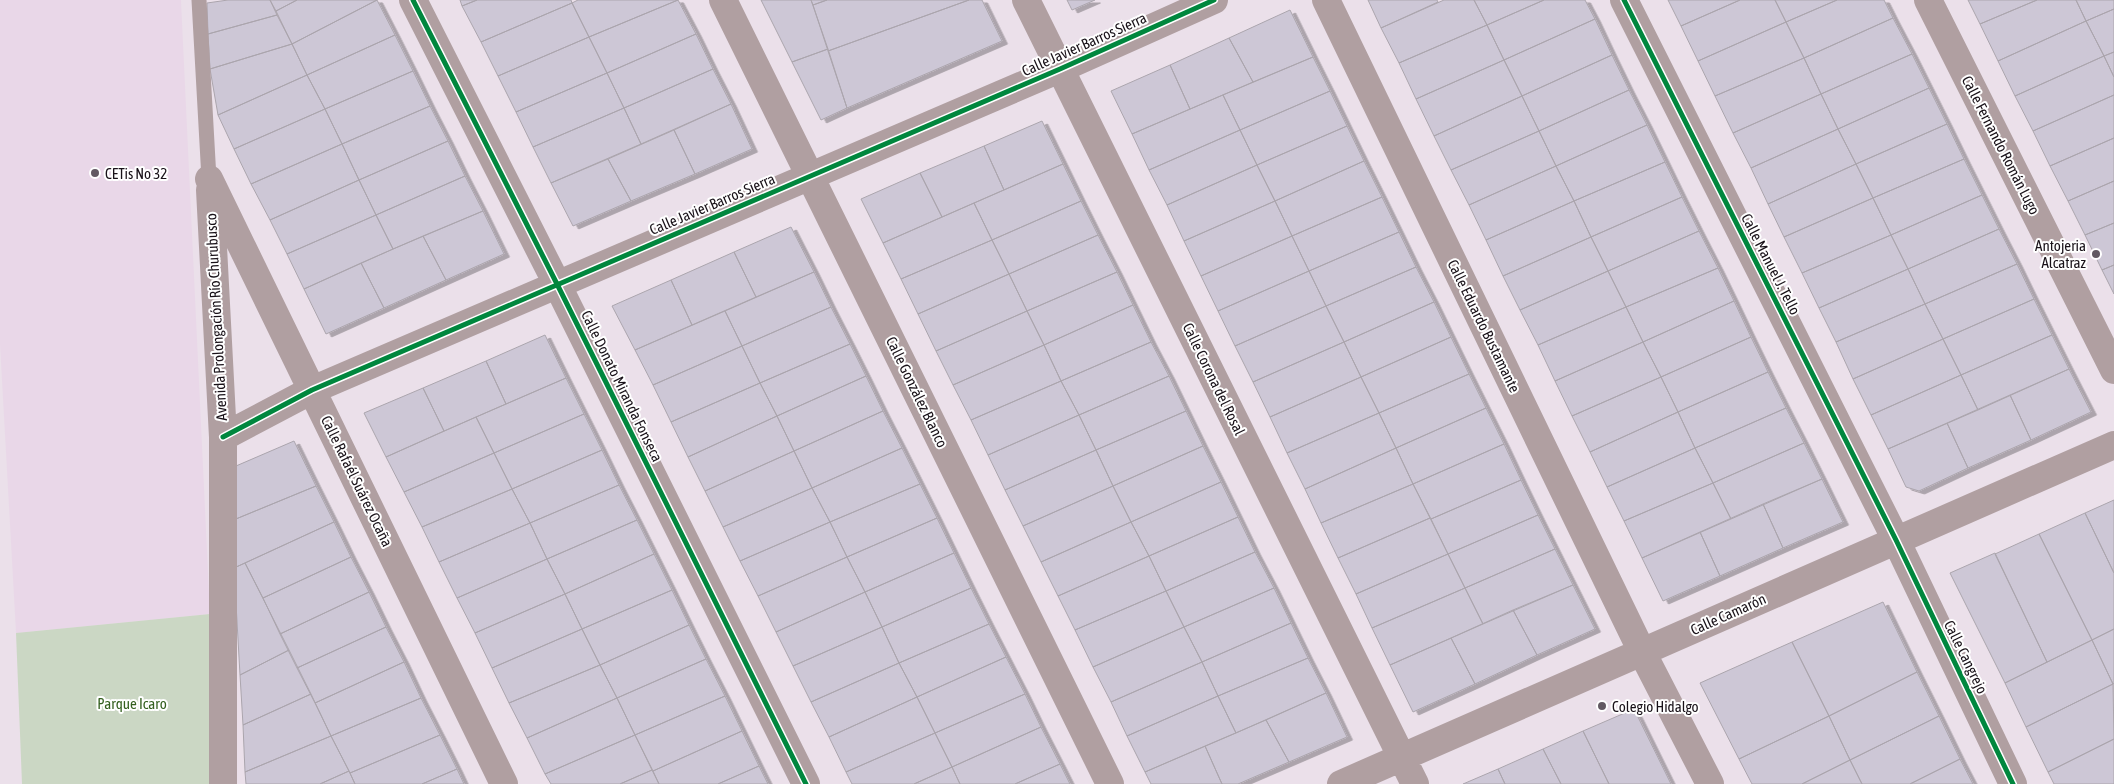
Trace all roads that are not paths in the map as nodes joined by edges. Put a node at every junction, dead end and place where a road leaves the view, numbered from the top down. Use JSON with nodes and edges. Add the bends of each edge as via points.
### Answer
{"nodes":[{"id":1,"x":199,"y":0,"type":"edge"},
{"id":2,"x":413,"y":0,"type":"edge"},
{"id":3,"x":723,"y":0,"type":"edge"},
{"id":4,"x":1026,"y":0,"type":"edge"},
{"id":5,"x":1214,"y":0,"type":"edge"},
{"id":6,"x":1326,"y":0,"type":"edge"},
{"id":7,"x":1624,"y":0,"type":"edge"},
{"id":8,"x":1928,"y":0,"type":"edge"},
{"id":9,"x":1060,"y":69,"type":"junction"},
{"id":10,"x":810,"y":175,"type":"junction"},
{"id":11,"x":209,"y":179,"type":"junction"},
{"id":12,"x":558,"y":284,"type":"junction"},
{"id":13,"x":2114,"y":370,"type":"edge"},
{"id":14,"x":312,"y":390,"type":"junction"},
{"id":15,"x":223,"y":437,"type":"junction"},
{"id":16,"x":2114,"y":444,"type":"edge"},
{"id":17,"x":1896,"y":540,"type":"junction"},
{"id":18,"x":1642,"y":652,"type":"junction"},
{"id":19,"x":1402,"y":757,"type":"junction"},
{"id":20,"x":223,"y":784,"type":"edge"},
{"id":21,"x":504,"y":784,"type":"edge"},
{"id":22,"x":806,"y":784,"type":"edge"},
{"id":23,"x":1110,"y":784,"type":"edge"},
{"id":24,"x":1341,"y":784,"type":"edge"},
{"id":25,"x":1415,"y":784,"type":"edge"},
{"id":26,"x":1710,"y":784,"type":"edge"},
{"id":27,"x":2014,"y":784,"type":"edge"}],
"edges":[{"from":1,"to":11,"type":"lane","name":"Avenida Prolongación Río Churubusco"},
{"from":2,"to":12,"type":"street","name":"Calle Donato Miranda Fonseca"},
{"from":3,"to":10,"type":"street","name":"Calle González Blanco"},
{"from":4,"to":9,"type":"street","name":"Calle Corona del Rosal"},
{"from":5,"to":9,"type":"street","name":"Calle Javier Barros Sierra"},
{"from":6,"to":18,"type":"street","name":"Calle Eduardo Bustamante"},
{"from":7,"to":17,"type":"street","name":"Calle Manuel J. Tello"},
{"from":8,"to":13,"type":"street","name":"Calle Fernando Román Lugo"},
{"from":9,"to":10,"type":"street","name":"Calle Javier Barros Sierra"},
{"from":9,"to":19,"type":"street","name":"Calle Corona del Rosal"},
{"from":10,"to":12,"type":"street","name":"Calle Javier Barros Sierra"},
{"from":10,"to":23,"type":"street","name":"Calle González Blanco"},
{"from":11,"to":14,"type":"street","name":"Calle Rafaél Suárez Ocaña"},
{"from":11,"to":15,"type":"street","name":"Avenida Prolongación Río Churubusco"},
{"from":12,"to":14,"type":"street","name":"Calle Javier Barros Sierra"},
{"from":12,"to":22,"type":"street","name":"Calle Donato Miranda Fonseca"},
{"from":14,"to":15,"type":"street","name":"Calle Javier Barros Sierra"},
{"from":14,"to":21,"type":"street","name":"Calle Rafaél Suárez Ocaña"},
{"from":15,"to":20,"type":"street","name":"Avenida Prolongación Río Churubusco"},
{"from":16,"to":17,"type":"street","name":"Calle Camarón"},
{"from":17,"to":18,"type":"street","name":"Calle Camarón"},
{"from":17,"to":27,"type":"street","name":"Calle Cangrejo"},
{"from":18,"to":19,"type":"street","name":"Calle Camarón"},
{"from":18,"to":26,"type":"street","name":"Calle Eduardo Bustamante"},
{"from":19,"to":24,"type":"street","name":"Calle Camarón"},
{"from":19,"to":25,"type":"street","name":"Calle Corona del Rosal"}]}
